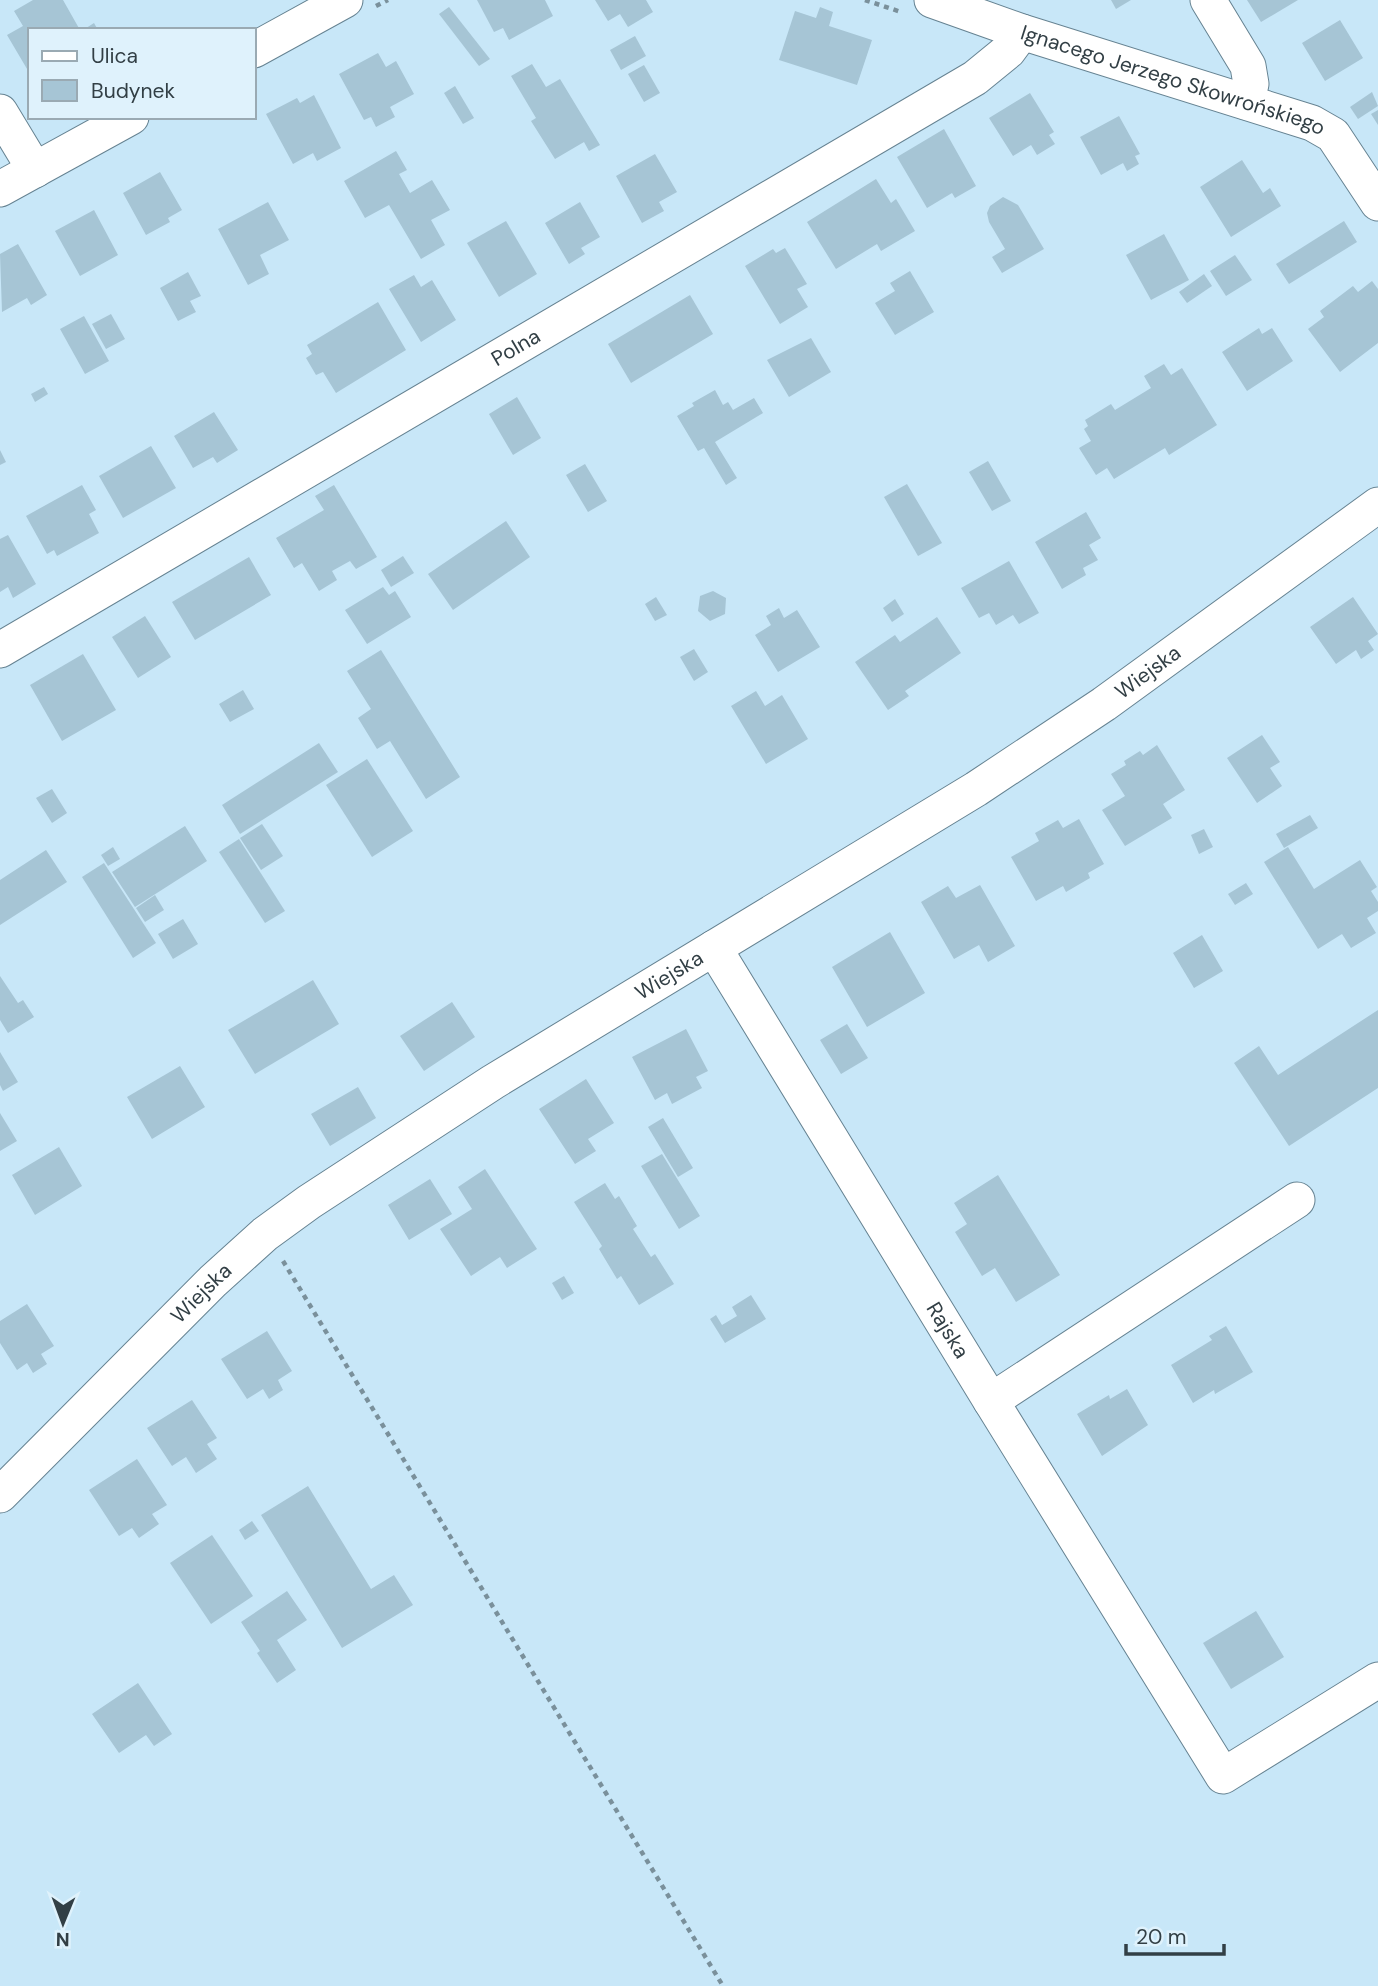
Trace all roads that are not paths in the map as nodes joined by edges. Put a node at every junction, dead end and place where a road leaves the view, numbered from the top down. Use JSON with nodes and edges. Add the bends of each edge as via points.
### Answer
{"nodes":[{"id":1,"x":345,"y":0,"type":"edge"},
{"id":2,"x":932,"y":0,"type":"edge"},
{"id":3,"x":1209,"y":0,"type":"edge"},
{"id":4,"x":1022,"y":32,"type":"junction"},
{"id":5,"x":256,"y":49,"type":"edge"},
{"id":6,"x":1246,"y":102,"type":"junction"},
{"id":7,"x":0,"y":112,"type":"edge"},
{"id":8,"x":127,"y":119,"type":"edge"},
{"id":9,"x":35,"y":170,"type":"junction"},
{"id":10,"x":0,"y":189,"type":"edge"},
{"id":11,"x":1378,"y":203,"type":"edge"},
{"id":12,"x":1378,"y":505,"type":"edge"},
{"id":13,"x":0,"y":650,"type":"edge"},
{"id":14,"x":714,"y":948,"type":"junction"},
{"id":15,"x":1297,"y":1200,"type":"dead end"},
{"id":16,"x":991,"y":1401,"type":"junction"},
{"id":17,"x":0,"y":1495,"type":"edge"},
{"id":18,"x":1378,"y":1680,"type":"edge"}],
"edges":[{"from":1,"to":5,"type":"street"},
{"from":2,"to":4,"type":"street","name":"Ignacego Jerzego Skowrońskiego"},
{"from":3,"to":6,"type":"street","via":[[1248,66],[1251,84]]},
{"from":4,"to":6,"type":"street","name":"Ignacego Jerzego Skowrońskiego"},
{"from":4,"to":13,"type":"street","name":"Polna","via":[[1008,51],[975,78]]},
{"from":6,"to":11,"type":"street","name":"Ignacego Jerzego Skowrońskiego","via":[[1312,123],[1333,135]]},
{"from":7,"to":9,"type":"street"},
{"from":8,"to":9,"type":"street"},
{"from":9,"to":10,"type":"street"},
{"from":12,"to":14,"type":"street","name":"Wiejska","via":[[1104,704],[976,789]]},
{"from":14,"to":16,"type":"street","name":"Rajska"},
{"from":14,"to":17,"type":"street","name":"Wiejska","via":[[493,1082],[265,1234]]},
{"from":15,"to":16,"type":"street"},
{"from":16,"to":18,"type":"street","name":"Rajska","via":[[1223,1776]]}]}
